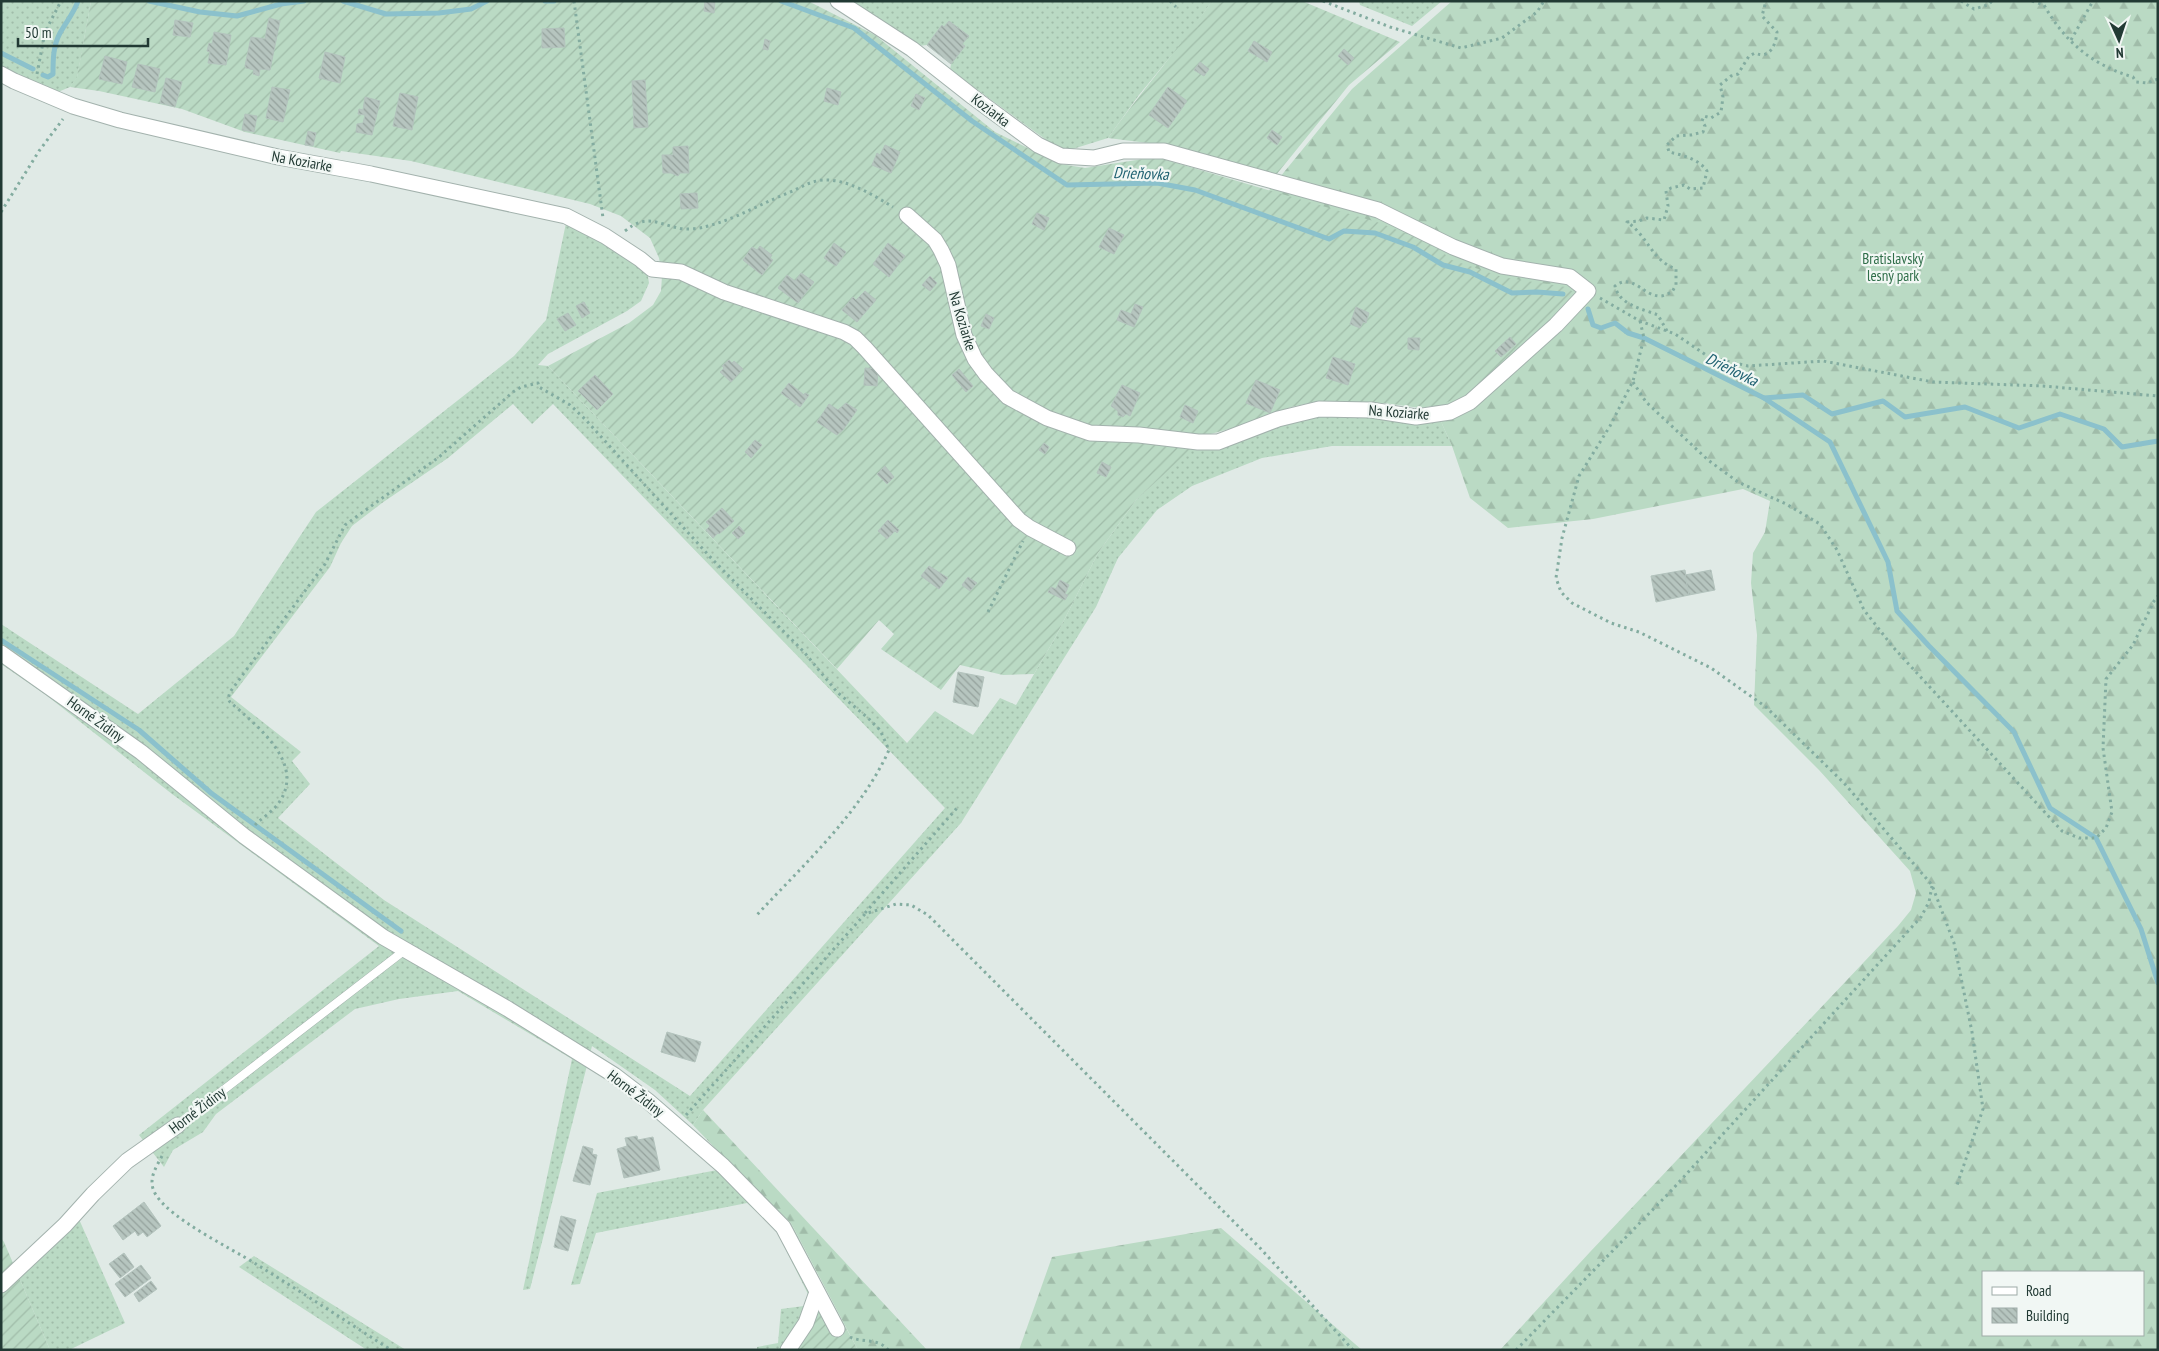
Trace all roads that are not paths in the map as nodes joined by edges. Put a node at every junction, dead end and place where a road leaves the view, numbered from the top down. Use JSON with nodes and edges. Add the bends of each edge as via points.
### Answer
{"nodes":[{"id":1,"x":838,"y":1,"type":"edge"},
{"id":2,"x":1,"y":74,"type":"edge"},
{"id":3,"x":907,"y":215,"type":"road end"},
{"id":4,"x":1588,"y":291,"type":"joint"},
{"id":5,"x":1068,"y":548,"type":"dead end"},
{"id":6,"x":1,"y":653,"type":"edge"},
{"id":7,"x":405,"y":950,"type":"junction"},
{"id":8,"x":178,"y":1125,"type":"joint"},
{"id":9,"x":1,"y":1284,"type":"edge"},
{"id":10,"x":817,"y":1292,"type":"junction"},
{"id":11,"x":837,"y":1329,"type":"road end"},
{"id":12,"x":788,"y":1350,"type":"edge"}],
"edges":[{"from":1,"to":4,"type":"street","name":"Koziarka","via":[[912,48],[973,97],[1053,153],[1087,158],[1123,151],[1164,150],[1378,210],[1502,266],[1570,277]]},
{"from":2,"to":5,"type":"street","name":"Na Koziarke","via":[[73,106],[138,124],[278,157],[566,216],[610,239],[652,269],[681,272],[724,292],[844,332],[855,338],[1007,508],[1030,528]]},
{"from":3,"to":4,"type":"street","name":"Na Koziarke","via":[[941,250],[948,265],[964,336],[986,374],[1008,396],[1047,418],[1090,433],[1218,442],[1278,419],[1319,409],[1371,410],[1416,417],[1450,412],[1470,402],[1556,325]]},
{"from":6,"to":7,"type":"street","name":"Horné Židiny","via":[[141,752],[244,836],[358,920]]},
{"from":7,"to":8,"type":"lane","name":"Horné Židiny"},
{"from":7,"to":10,"type":"street","name":"Horné Židiny","via":[[614,1075],[677,1125],[784,1227]]},
{"from":8,"to":9,"type":"street","name":"Horné Židiny","via":[[127,1161]]},
{"from":10,"to":11,"type":"street","name":"Horné Židiny"},
{"from":10,"to":12,"type":"street","via":[[806,1323]]}]}
